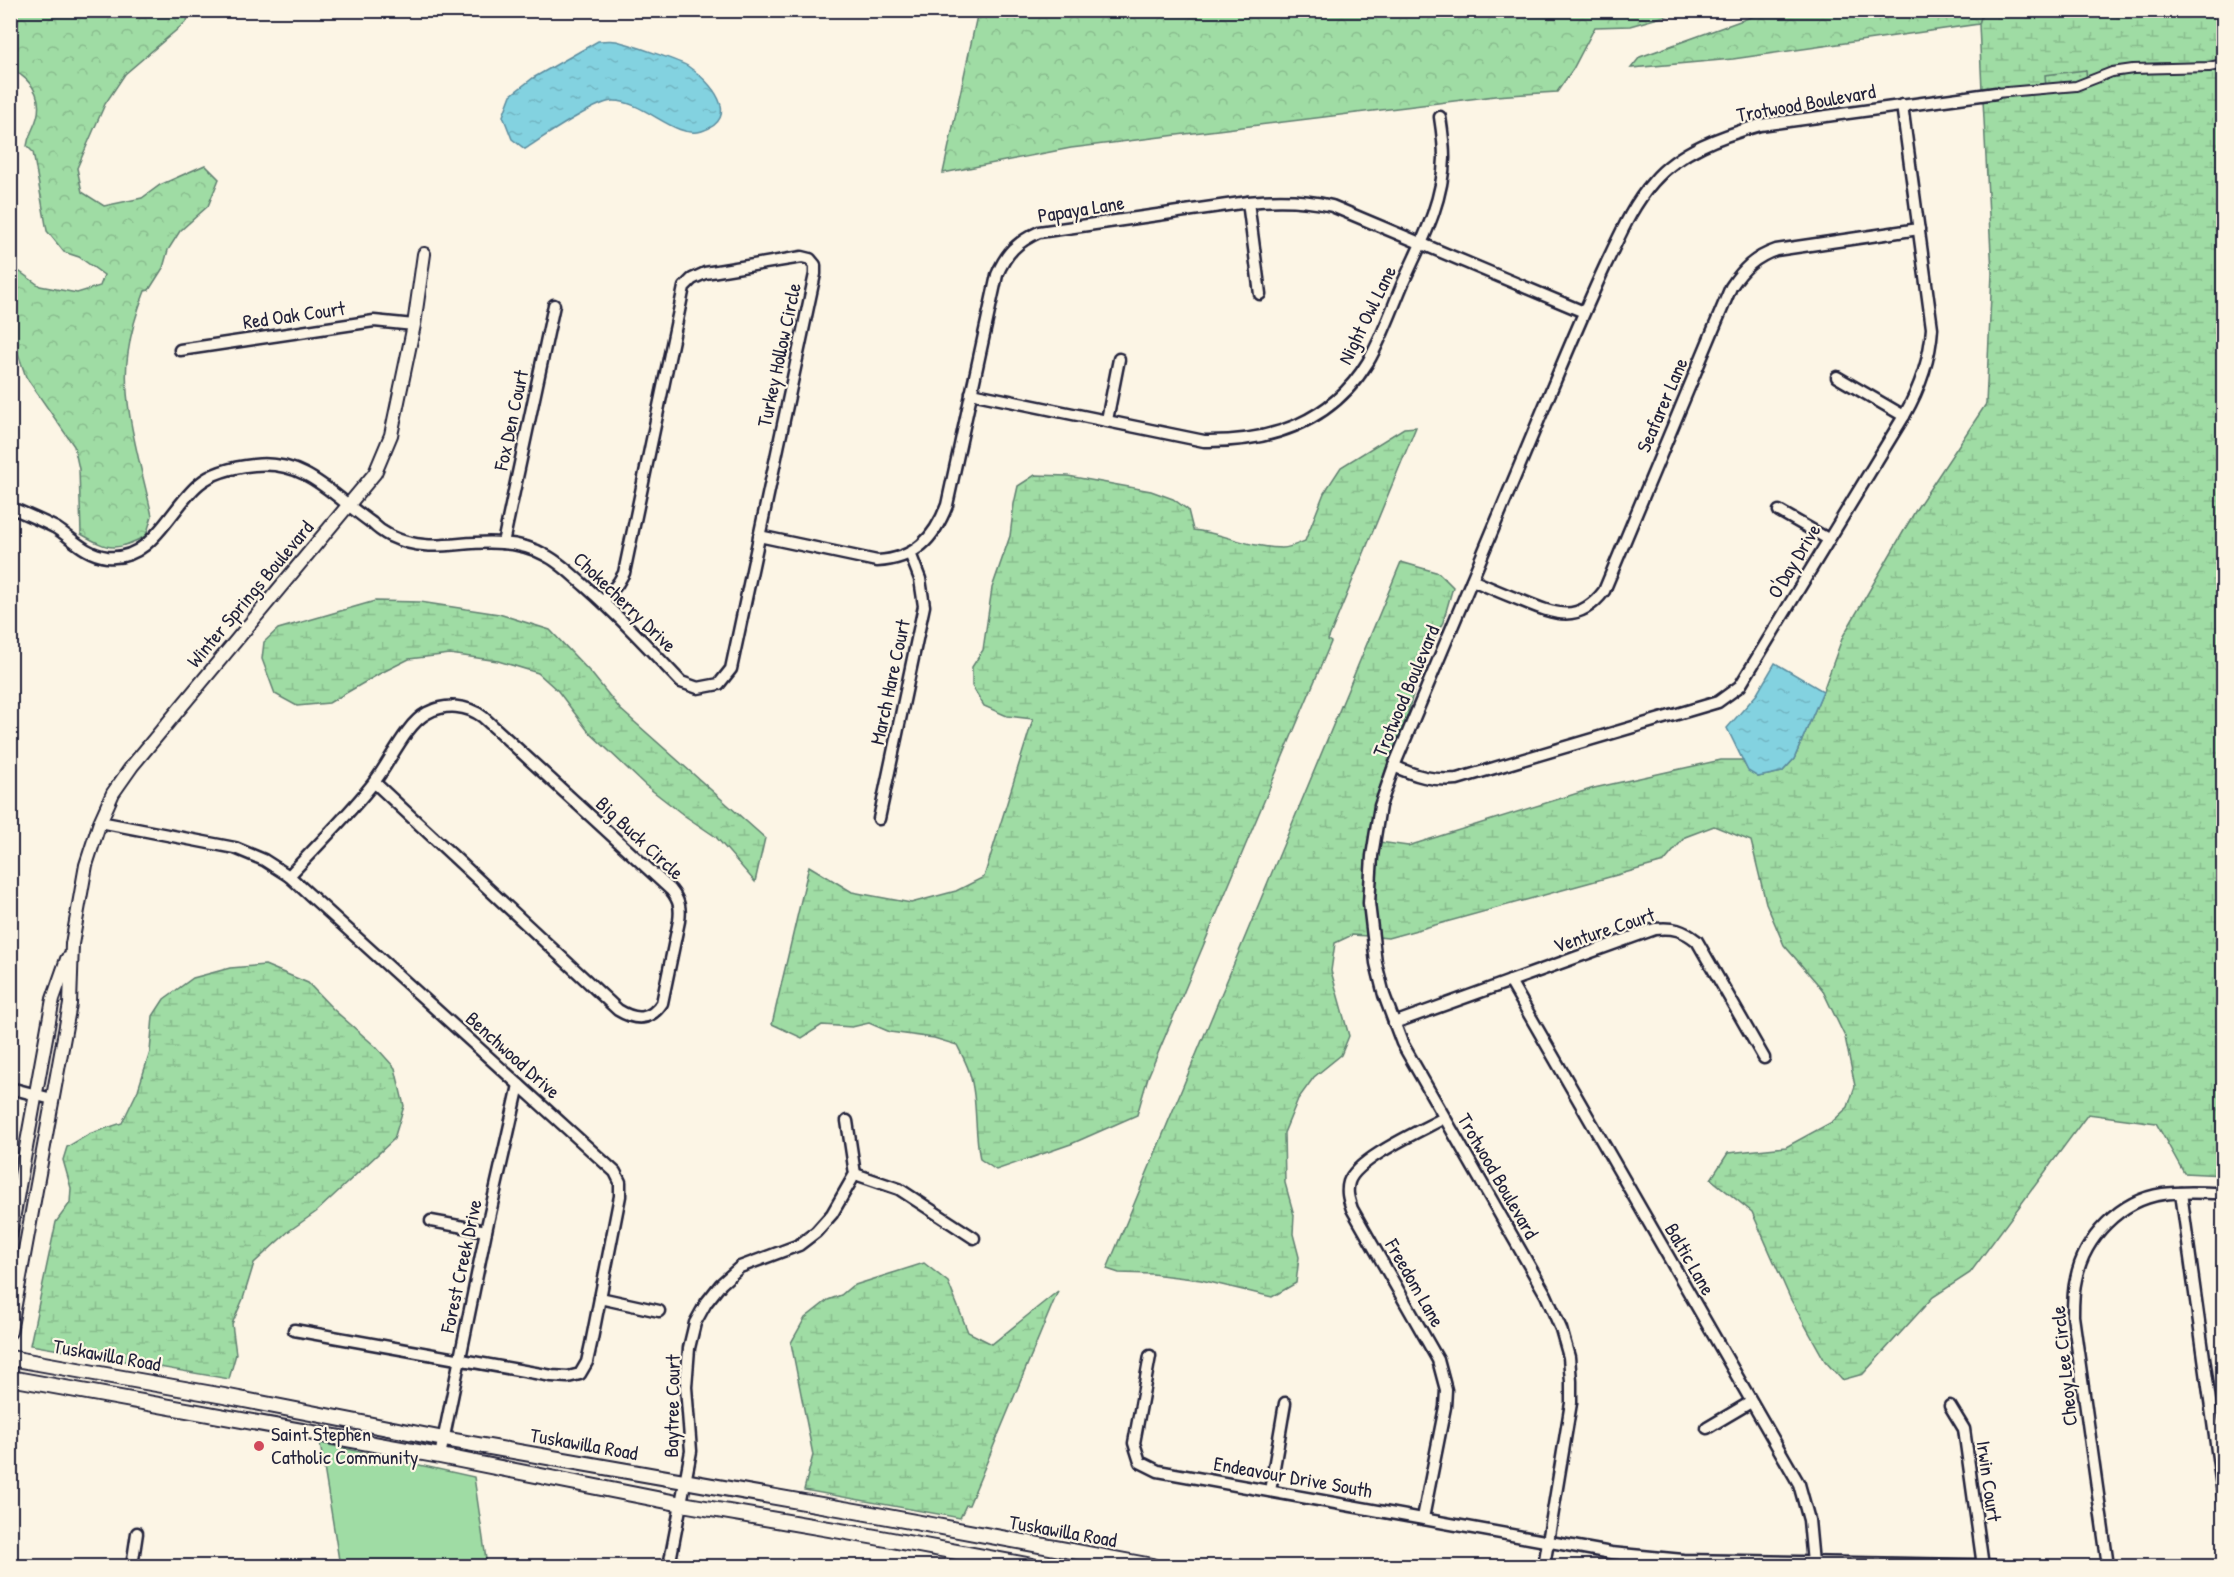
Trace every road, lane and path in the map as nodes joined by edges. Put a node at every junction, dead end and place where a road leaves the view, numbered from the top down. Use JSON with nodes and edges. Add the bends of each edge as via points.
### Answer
{"nodes":[{"id":1,"x":2223,"y":64,"type":"edge"},
{"id":2,"x":1996,"y":93,"type":"joint"},
{"id":3,"x":1902,"y":105,"type":"junction"},
{"id":4,"x":1440,"y":117,"type":"dead end"},
{"id":5,"x":1248,"y":202,"type":"junction"},
{"id":6,"x":1919,"y":229,"type":"junction"},
{"id":7,"x":1421,"y":243,"type":"junction"},
{"id":8,"x":424,"y":254,"type":"dead end"},
{"id":9,"x":1260,"y":294,"type":"dead end"},
{"id":10,"x":554,"y":305,"type":"dead end"},
{"id":11,"x":1584,"y":312,"type":"junction"},
{"id":12,"x":414,"y":324,"type":"junction"},
{"id":13,"x":180,"y":350,"type":"dead end"},
{"id":14,"x":1119,"y":359,"type":"dead end"},
{"id":15,"x":1837,"y":377,"type":"dead end"},
{"id":16,"x":971,"y":393,"type":"junction"},
{"id":17,"x":1904,"y":417,"type":"junction"},
{"id":18,"x":1107,"y":420,"type":"junction"},
{"id":19,"x":10,"y":507,"type":"edge"},
{"id":20,"x":348,"y":507,"type":"junction"},
{"id":21,"x":1779,"y":511,"type":"dead end"},
{"id":22,"x":759,"y":536,"type":"junction"},
{"id":23,"x":1828,"y":539,"type":"junction"},
{"id":24,"x":503,"y":543,"type":"junction"},
{"id":25,"x":910,"y":553,"type":"junction"},
{"id":26,"x":1472,"y":580,"type":"junction"},
{"id":27,"x":603,"y":602,"type":"junction"},
{"id":28,"x":708,"y":688,"type":"joint"},
{"id":29,"x":1394,"y":766,"type":"junction"},
{"id":30,"x":374,"y":782,"type":"junction"},
{"id":31,"x":879,"y":819,"type":"dead end"},
{"id":32,"x":100,"y":822,"type":"junction"},
{"id":33,"x":289,"y":876,"type":"junction"},
{"id":34,"x":72,"y":944,"type":"junction"},
{"id":35,"x":1510,"y":981,"type":"junction"},
{"id":36,"x":1394,"y":1023,"type":"junction"},
{"id":37,"x":1764,"y":1058,"type":"dead end"},
{"id":38,"x":519,"y":1085,"type":"junction"},
{"id":39,"x":10,"y":1088,"type":"edge"},
{"id":40,"x":35,"y":1096,"type":"junction"},
{"id":41,"x":52,"y":1099,"type":"junction"},
{"id":42,"x":1444,"y":1118,"type":"junction"},
{"id":43,"x":847,"y":1121,"type":"dead end"},
{"id":44,"x":855,"y":1174,"type":"junction"},
{"id":45,"x":2181,"y":1193,"type":"junction"},
{"id":46,"x":2223,"y":1193,"type":"edge"},
{"id":47,"x":431,"y":1221,"type":"dead end"},
{"id":48,"x":486,"y":1231,"type":"junction"},
{"id":49,"x":10,"y":1236,"type":"edge"},
{"id":50,"x":974,"y":1238,"type":"dead end"},
{"id":51,"x":600,"y":1298,"type":"junction"},
{"id":52,"x":659,"y":1311,"type":"dead end"},
{"id":53,"x":294,"y":1330,"type":"dead end"},
{"id":54,"x":10,"y":1332,"type":"edge"},
{"id":55,"x":1150,"y":1356,"type":"dead end"},
{"id":56,"x":10,"y":1358,"type":"edge"},
{"id":57,"x":460,"y":1359,"type":"junction"},
{"id":58,"x":10,"y":1378,"type":"edge"},
{"id":59,"x":1751,"y":1402,"type":"junction"},
{"id":60,"x":1285,"y":1403,"type":"dead end"},
{"id":61,"x":1950,"y":1406,"type":"dead end"},
{"id":62,"x":1707,"y":1428,"type":"dead end"},
{"id":63,"x":444,"y":1439,"type":"junction"},
{"id":64,"x":440,"y":1456,"type":"junction"},
{"id":65,"x":687,"y":1482,"type":"junction"},
{"id":66,"x":1270,"y":1491,"type":"junction"},
{"id":67,"x":2223,"y":1501,"type":"edge"},
{"id":68,"x":682,"y":1504,"type":"junction"},
{"id":69,"x":1423,"y":1518,"type":"junction"},
{"id":70,"x":137,"y":1533,"type":"dead end"},
{"id":71,"x":1547,"y":1542,"type":"junction"},
{"id":72,"x":1813,"y":1563,"type":"junction"},
{"id":73,"x":132,"y":1566,"type":"edge"},
{"id":74,"x":669,"y":1566,"type":"edge"},
{"id":75,"x":1032,"y":1566,"type":"edge"},
{"id":76,"x":1152,"y":1566,"type":"edge"},
{"id":77,"x":1544,"y":1566,"type":"edge"},
{"id":78,"x":1983,"y":1566,"type":"edge"},
{"id":79,"x":2024,"y":1566,"type":"edge"},
{"id":80,"x":2108,"y":1566,"type":"edge"}],
"edges":[{"from":1,"to":2,"type":"street","via":[[2133,69],[2112,72],[2076,86]]},
{"from":2,"to":3,"type":"street","name":"Trotwood Boulevard"},
{"from":3,"to":6,"type":"street","name":"O'Day Drive"},
{"from":3,"to":11,"type":"street","name":"Trotwood Boulevard","via":[[1760,125],[1686,154],[1668,166],[1641,197]]},
{"from":4,"to":7,"type":"street","name":"Night Owl Lane","via":[[1444,157],[1441,185]]},
{"from":5,"to":7,"type":"street","name":"Papaya Lane","via":[[1305,200],[1332,206]]},
{"from":5,"to":9,"type":"street"},
{"from":5,"to":16,"type":"street","name":"Papaya Lane","via":[[1039,232],[1023,239],[1004,258],[996,275]]},
{"from":6,"to":17,"type":"street","name":"O'Day Drive","via":[[1932,328],[1931,348],[1919,390]]},
{"from":6,"to":26,"type":"street","name":"Seafarer Lane","via":[[1776,250],[1760,255],[1738,276],[1604,591],[1588,608],[1572,614],[1552,614]]},
{"from":7,"to":11,"type":"street","name":"Papaya Lane"},
{"from":7,"to":18,"type":"street","name":"Night Owl Lane","via":[[1368,362],[1348,390],[1297,426],[1266,437],[1204,441]]},
{"from":8,"to":12,"type":"street","name":"Winter Springs Boulevard"},
{"from":10,"to":24,"type":"street","name":"Fox Den Court"},
{"from":11,"to":26,"type":"street","name":"Trotwood Boulevard"},
{"from":12,"to":13,"type":"street","name":"Red Oak Court","via":[[374,321]]},
{"from":12,"to":20,"type":"street","name":"Winter Springs Boulevard","via":[[391,435],[375,473]]},
{"from":14,"to":18,"type":"street"},
{"from":15,"to":17,"type":"street"},
{"from":16,"to":18,"type":"street","name":"Night Owl Lane"},
{"from":16,"to":25,"type":"street","name":"Papaya Lane","via":[[948,505],[929,539]]},
{"from":17,"to":23,"type":"street","name":"O'Day Drive"},
{"from":19,"to":20,"type":"street","name":"Chokecherry Drive","via":[[56,529],[87,552],[108,557],[129,554],[150,542],[200,483],[234,468],[280,465],[303,472],[321,482]]},
{"from":20,"to":24,"type":"street","name":"Chokecherry Drive","via":[[389,536],[418,546]]},
{"from":20,"to":32,"type":"street","name":"Winter Springs Boulevard","via":[[132,766],[113,793]]},
{"from":21,"to":23,"type":"street"},
{"from":22,"to":25,"type":"street","name":"Papaya Lane","via":[[877,561]]},
{"from":22,"to":27,"type":"street","name":"Turkey Hollow Circle","via":[[815,274],[815,265],[802,257],[705,273],[684,287],[624,573]]},
{"from":22,"to":28,"type":"street","name":"Turkey Hollow Circle","via":[[731,669],[719,684]]},
{"from":23,"to":29,"type":"street","name":"O'Day Drive","via":[[1740,686],[1718,702],[1456,779],[1420,777]]},
{"from":24,"to":27,"type":"street","name":"Chokecherry Drive","via":[[545,555]]},
{"from":25,"to":31,"type":"street","name":"March Hare Court","via":[[920,579],[924,606]]},
{"from":26,"to":29,"type":"street","name":"Trotwood Boulevard"},
{"from":27,"to":28,"type":"street","name":"Chokecherry Drive","via":[[681,682]]},
{"from":29,"to":36,"type":"street","name":"Trotwood Boulevard","via":[[1380,806],[1369,903],[1376,963]]},
{"from":30,"to":30,"type":"street","name":"Big Buck Circle","via":[[618,1010],[639,1018],[657,1010],[662,1003],[679,921],[681,909],[677,898],[483,717],[472,709],[455,706],[428,712],[414,722]]},
{"from":30,"to":33,"type":"street","name":"Big Buck Circle"},
{"from":32,"to":33,"type":"street","name":"Benchwood Drive","via":[[235,848]]},
{"from":32,"to":34,"type":"street","name":"Winter Springs Boulevard","via":[[86,865]]},
{"from":33,"to":38,"type":"street","name":"Benchwood Drive"},
{"from":34,"to":40,"type":"street","name":"Winter Springs Boulevard","via":[[53,999]]},
{"from":34,"to":41,"type":"street","name":"Winter Springs Boulevard","via":[[70,1004]]},
{"from":35,"to":36,"type":"street","name":"Venture Court"},
{"from":35,"to":37,"type":"street","name":"Venture Court","via":[[1655,928],[1683,930],[1697,941]]},
{"from":35,"to":59,"type":"street","name":"Baltic Lane"},
{"from":36,"to":42,"type":"street","name":"Trotwood Boulevard"},
{"from":38,"to":48,"type":"street","name":"Forest Creek Drive"},
{"from":38,"to":51,"type":"street","name":"Benchwood Drive","via":[[615,1172],[620,1182]]},
{"from":39,"to":40,"type":"street"},
{"from":40,"to":41,"type":"street"},
{"from":40,"to":49,"type":"street","name":"Winter Springs Boulevard"},
{"from":41,"to":54,"type":"street","name":"Winter Springs Boulevard"},
{"from":42,"to":69,"type":"street","name":"Freedom Lane","via":[[1366,1160],[1349,1181],[1348,1196],[1438,1360],[1443,1377],[1445,1407]]},
{"from":42,"to":71,"type":"street","name":"Trotwood Boulevard","via":[[1546,1295],[1569,1357],[1571,1403]]},
{"from":43,"to":44,"type":"street"},
{"from":44,"to":50,"type":"street","via":[[899,1189]]},
{"from":44,"to":65,"type":"street","name":"Baytree Court","via":[[832,1214],[816,1232],[799,1245],[740,1268],[721,1284],[695,1323],[686,1387],[691,1451]]},
{"from":45,"to":46,"type":"street","name":"Cheoy Lee Circle"},
{"from":45,"to":67,"type":"street"},
{"from":45,"to":80,"type":"street","name":"Cheoy Lee Circle","via":[[2162,1194],[2121,1210],[2084,1254],[2075,1280],[2073,1317]]},
{"from":47,"to":48,"type":"street"},
{"from":48,"to":57,"type":"street","name":"Forest Creek Drive"},
{"from":51,"to":52,"type":"street"},
{"from":51,"to":57,"type":"street","name":"Benchwood Drive","via":[[587,1362],[580,1374],[552,1376]]},
{"from":53,"to":57,"type":"street"},
{"from":55,"to":66,"type":"street","name":"Endeavour Drive South","via":[[1134,1443],[1140,1462],[1158,1471]]},
{"from":56,"to":63,"type":"main road","name":"Tuskawilla Road"},
{"from":57,"to":63,"type":"street","name":"Forest Creek Drive"},
{"from":58,"to":64,"type":"main road","name":"Tuskawilla Road"},
{"from":59,"to":62,"type":"street"},
{"from":59,"to":72,"type":"street","name":"Baltic Lane","via":[[1806,1502]]},
{"from":60,"to":66,"type":"street"},
{"from":61,"to":78,"type":"street","name":"Irwin Court","via":[[1964,1430]]},
{"from":63,"to":64,"type":"street","name":"Forest Creek Drive"},
{"from":63,"to":65,"type":"main road","name":"Tuskawilla Road"},
{"from":64,"to":68,"type":"main road","name":"Tuskawilla Road"},
{"from":65,"to":68,"type":"street","name":"Baytree Court"},
{"from":65,"to":76,"type":"main road","name":"Tuskawilla Road"},
{"from":66,"to":69,"type":"street","name":"Endeavour Drive South"},
{"from":68,"to":74,"type":"street","name":"Baytree Court"},
{"from":68,"to":75,"type":"main road","name":"Tuskawilla Road"},
{"from":69,"to":71,"type":"street","name":"Endeavour Drive South"},
{"from":70,"to":73,"type":"street"},
{"from":71,"to":72,"type":"street","name":"Endeavour Drive South","via":[[1683,1560]]},
{"from":71,"to":77,"type":"street","name":"Trotwood Boulevard"},
{"from":72,"to":78,"type":"street","name":"Endeavour Drive South"},
{"from":78,"to":79,"type":"street","name":"Endeavour Drive South"}]}
